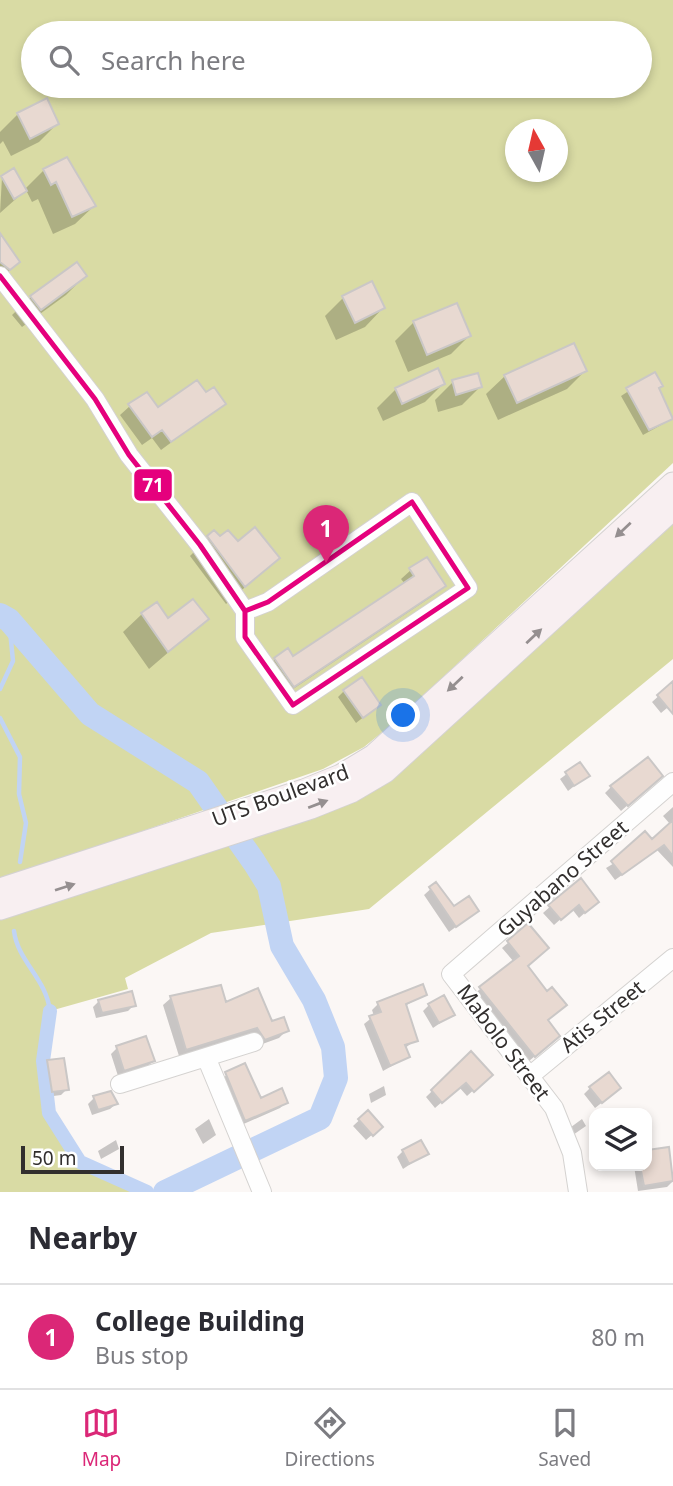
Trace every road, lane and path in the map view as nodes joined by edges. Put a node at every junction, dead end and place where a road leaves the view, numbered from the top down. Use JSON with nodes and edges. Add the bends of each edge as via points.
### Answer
{"nodes":[{"id":1,"x":0,"y":276,"type":"edge"},
{"id":2,"x":673,"y":484,"type":"edge"},
{"id":3,"x":673,"y":508,"type":"edge"},
{"id":4,"x":245,"y":611,"type":"junction"},
{"id":5,"x":673,"y":782,"type":"edge"},
{"id":6,"x":250,"y":818,"type":"junction"},
{"id":7,"x":192,"y":837,"type":"junction"},
{"id":8,"x":0,"y":890,"type":"edge"},
{"id":9,"x":0,"y":908,"type":"edge"},
{"id":10,"x":673,"y":958,"type":"edge"},
{"id":11,"x":451,"y":974,"type":"joint"},
{"id":12,"x":254,"y":1042,"type":"dead end"},
{"id":13,"x":206,"y":1057,"type":"junction"},
{"id":14,"x":531,"y":1075,"type":"junction"},
{"id":15,"x":120,"y":1084,"type":"dead end"},
{"id":16,"x":262,"y":1192,"type":"edge"},
{"id":17,"x":578,"y":1192,"type":"edge"}],
"edges":[{"from":1,"to":4,"type":"street","via":[[95,399],[129,455]]},
{"from":2,"to":6,"type":"main road","name":"UTS Boulevard","one_way":true,"via":[[374,756]]},
{"from":6,"to":3,"type":"main road","name":"UTS Boulevard","one_way":true,"via":[[341,795],[385,771]]},
{"from":4,"to":4,"type":"street","via":[[246,637],[293,705],[468,587],[412,502],[268,602]]},
{"from":5,"to":11,"type":"street","name":"Guyabano Street"},
{"from":6,"to":7,"type":"main road","name":"UTS Boulevard"},
{"from":7,"to":8,"type":"main road","name":"UTS Boulevard"},
{"from":9,"to":7,"type":"main road","name":"UTS Boulevard","one_way":true},
{"from":10,"to":14,"type":"street","name":"Atis Street"},
{"from":11,"to":14,"type":"street","name":"Mabolo Street"},
{"from":12,"to":13,"type":"street"},
{"from":13,"to":15,"type":"street"},
{"from":13,"to":16,"type":"street"},
{"from":14,"to":17,"type":"street","name":"Mabolo Street","via":[[554,1108],[572,1153]]}]}
